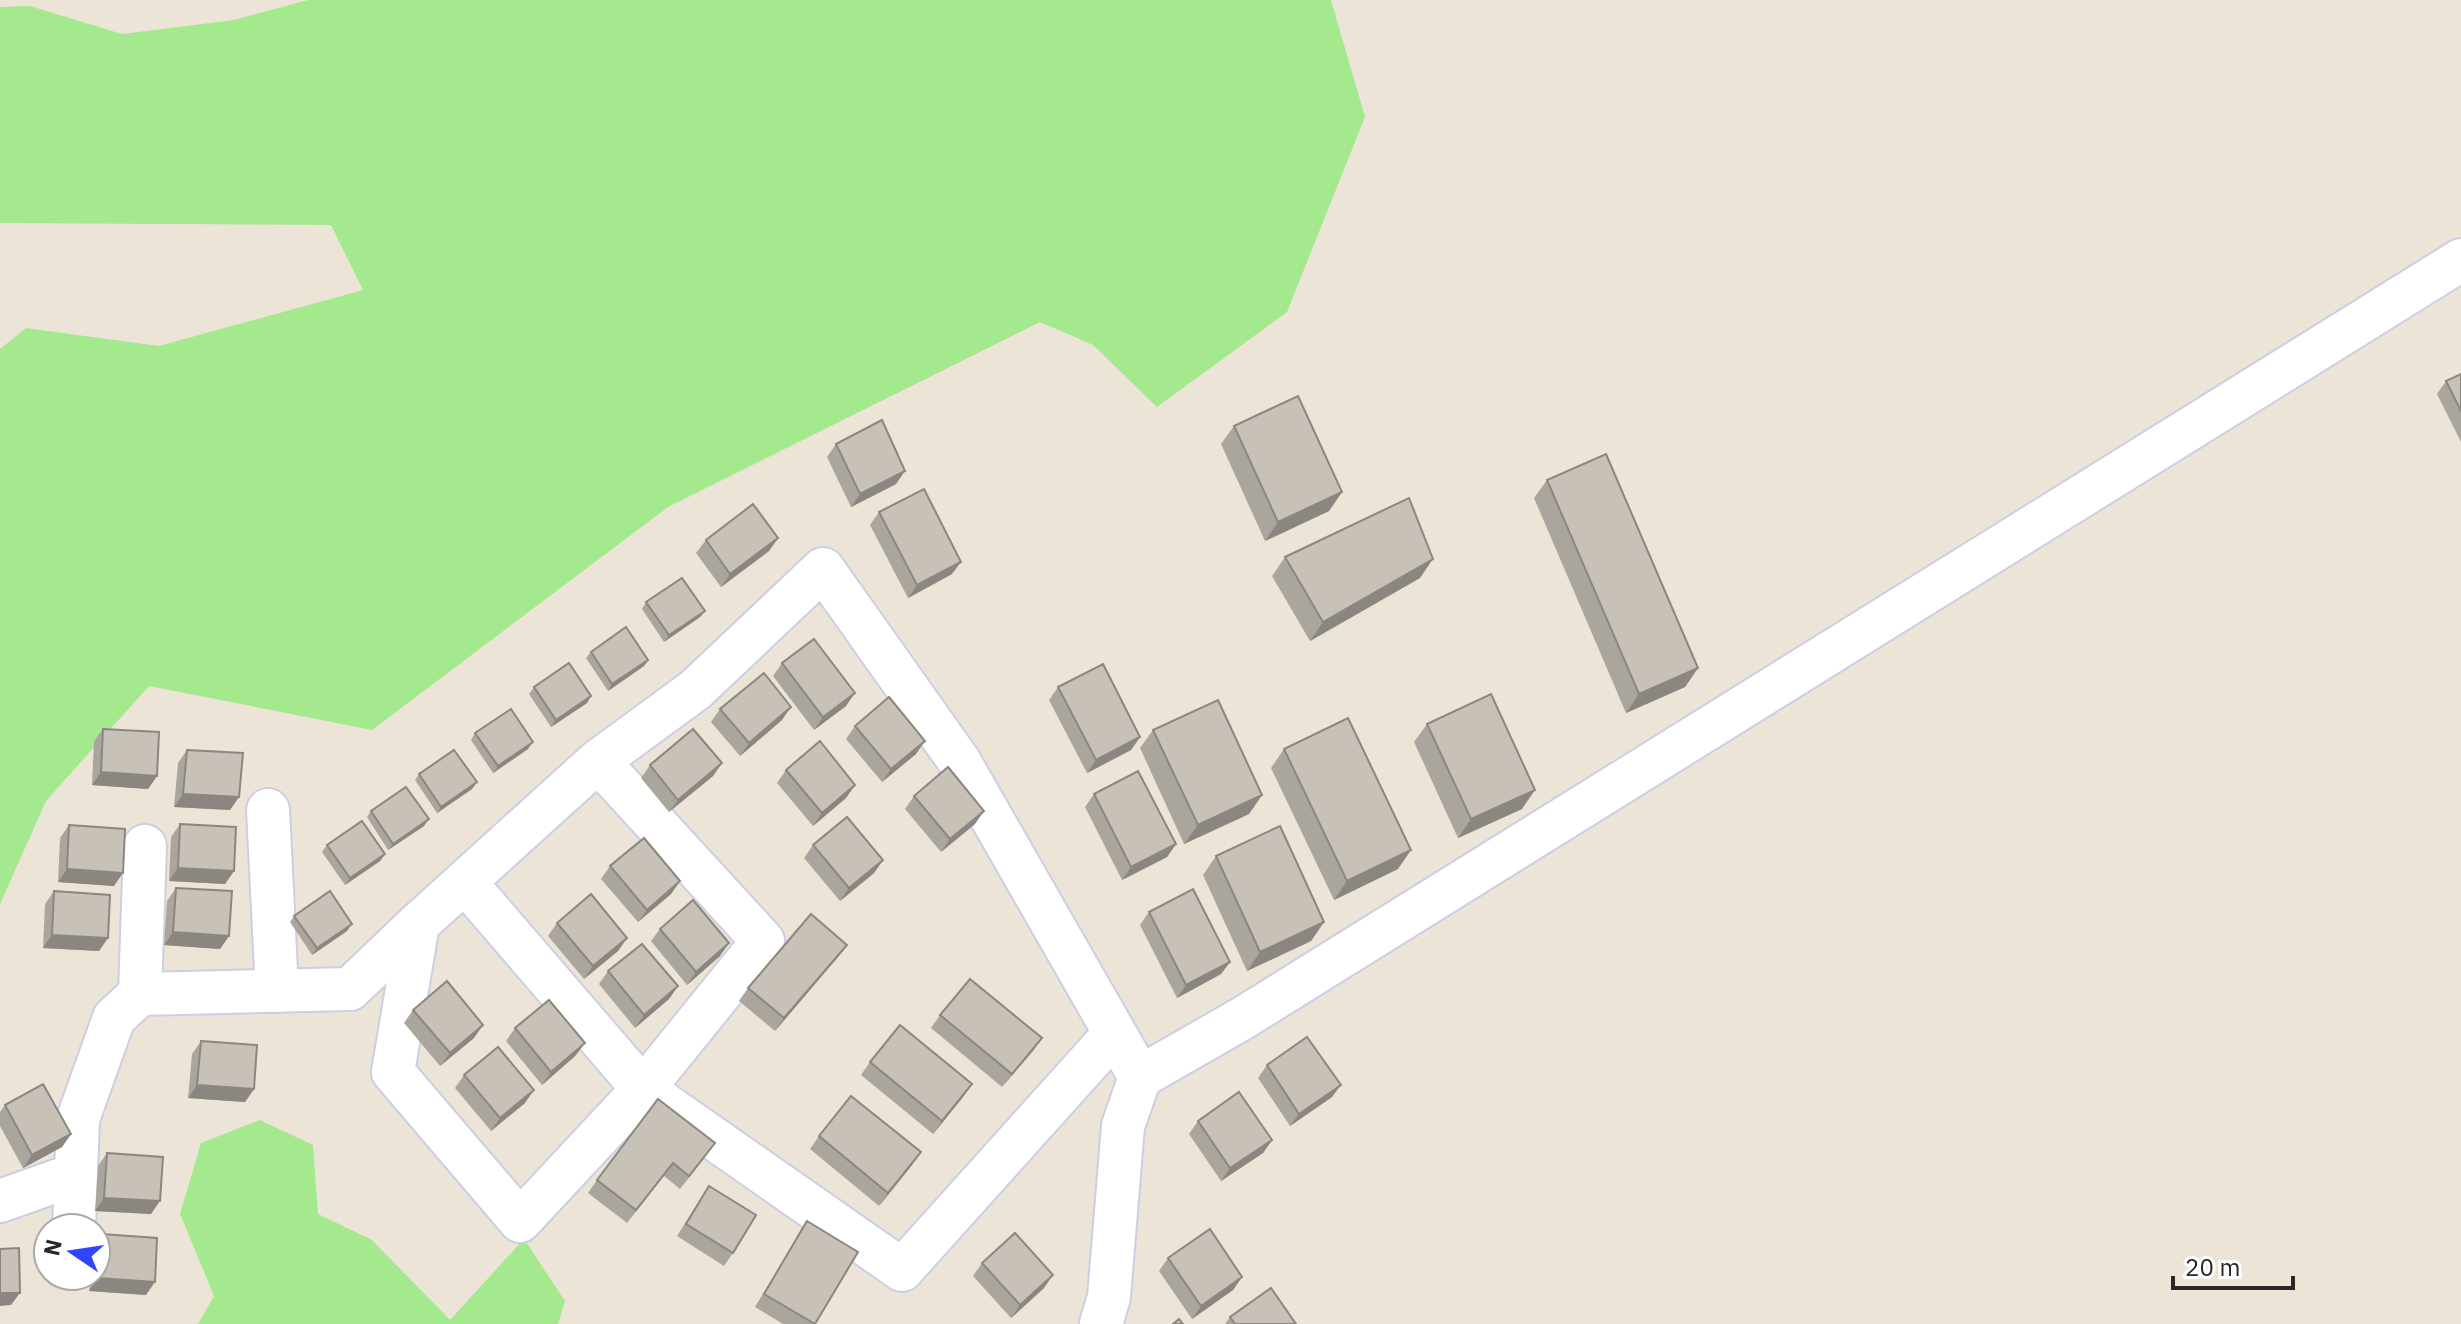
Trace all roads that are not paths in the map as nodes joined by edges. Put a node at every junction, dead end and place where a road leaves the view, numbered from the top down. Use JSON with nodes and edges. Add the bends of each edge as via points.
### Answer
{"nodes":[{"id":1,"x":2461,"y":260,"type":"edge"},
{"id":2,"x":598,"y":761,"type":"junction"},
{"id":3,"x":268,"y":810,"type":"dead end"},
{"id":4,"x":145,"y":846,"type":"dead end"},
{"id":5,"x":465,"y":882,"type":"junction"},
{"id":6,"x":418,"y":924,"type":"junction"},
{"id":7,"x":277,"y":991,"type":"junction"},
{"id":8,"x":140,"y":994,"type":"junction"},
{"id":9,"x":1114,"y":1034,"type":"junction"},
{"id":10,"x":1140,"y":1077,"type":"junction"},
{"id":11,"x":643,"y":1089,"type":"junction"},
{"id":12,"x":76,"y":1174,"type":"junction"},
{"id":13,"x":0,"y":1201,"type":"edge"},
{"id":14,"x":75,"y":1212,"type":"edge"},
{"id":15,"x":1101,"y":1324,"type":"edge"}],
"edges":[{"from":1,"to":10,"type":"street"},
{"from":2,"to":5,"type":"street"},
{"from":2,"to":9,"type":"street","via":[[695,690],[823,569],[959,761]]},
{"from":2,"to":11,"type":"street","via":[[763,941]]},
{"from":3,"to":7,"type":"street"},
{"from":4,"to":8,"type":"street"},
{"from":5,"to":6,"type":"street"},
{"from":5,"to":11,"type":"street"},
{"from":6,"to":7,"type":"street","via":[[350,989]]},
{"from":6,"to":11,"type":"street","via":[[393,1072],[520,1221]]},
{"from":7,"to":8,"type":"street"},
{"from":8,"to":12,"type":"street","via":[[114,1018],[78,1119]]},
{"from":9,"to":10,"type":"street"},
{"from":9,"to":11,"type":"street","via":[[902,1270]]},
{"from":10,"to":15,"type":"street","via":[[1123,1126],[1109,1297]]},
{"from":12,"to":13,"type":"street"},
{"from":12,"to":14,"type":"street"}]}
